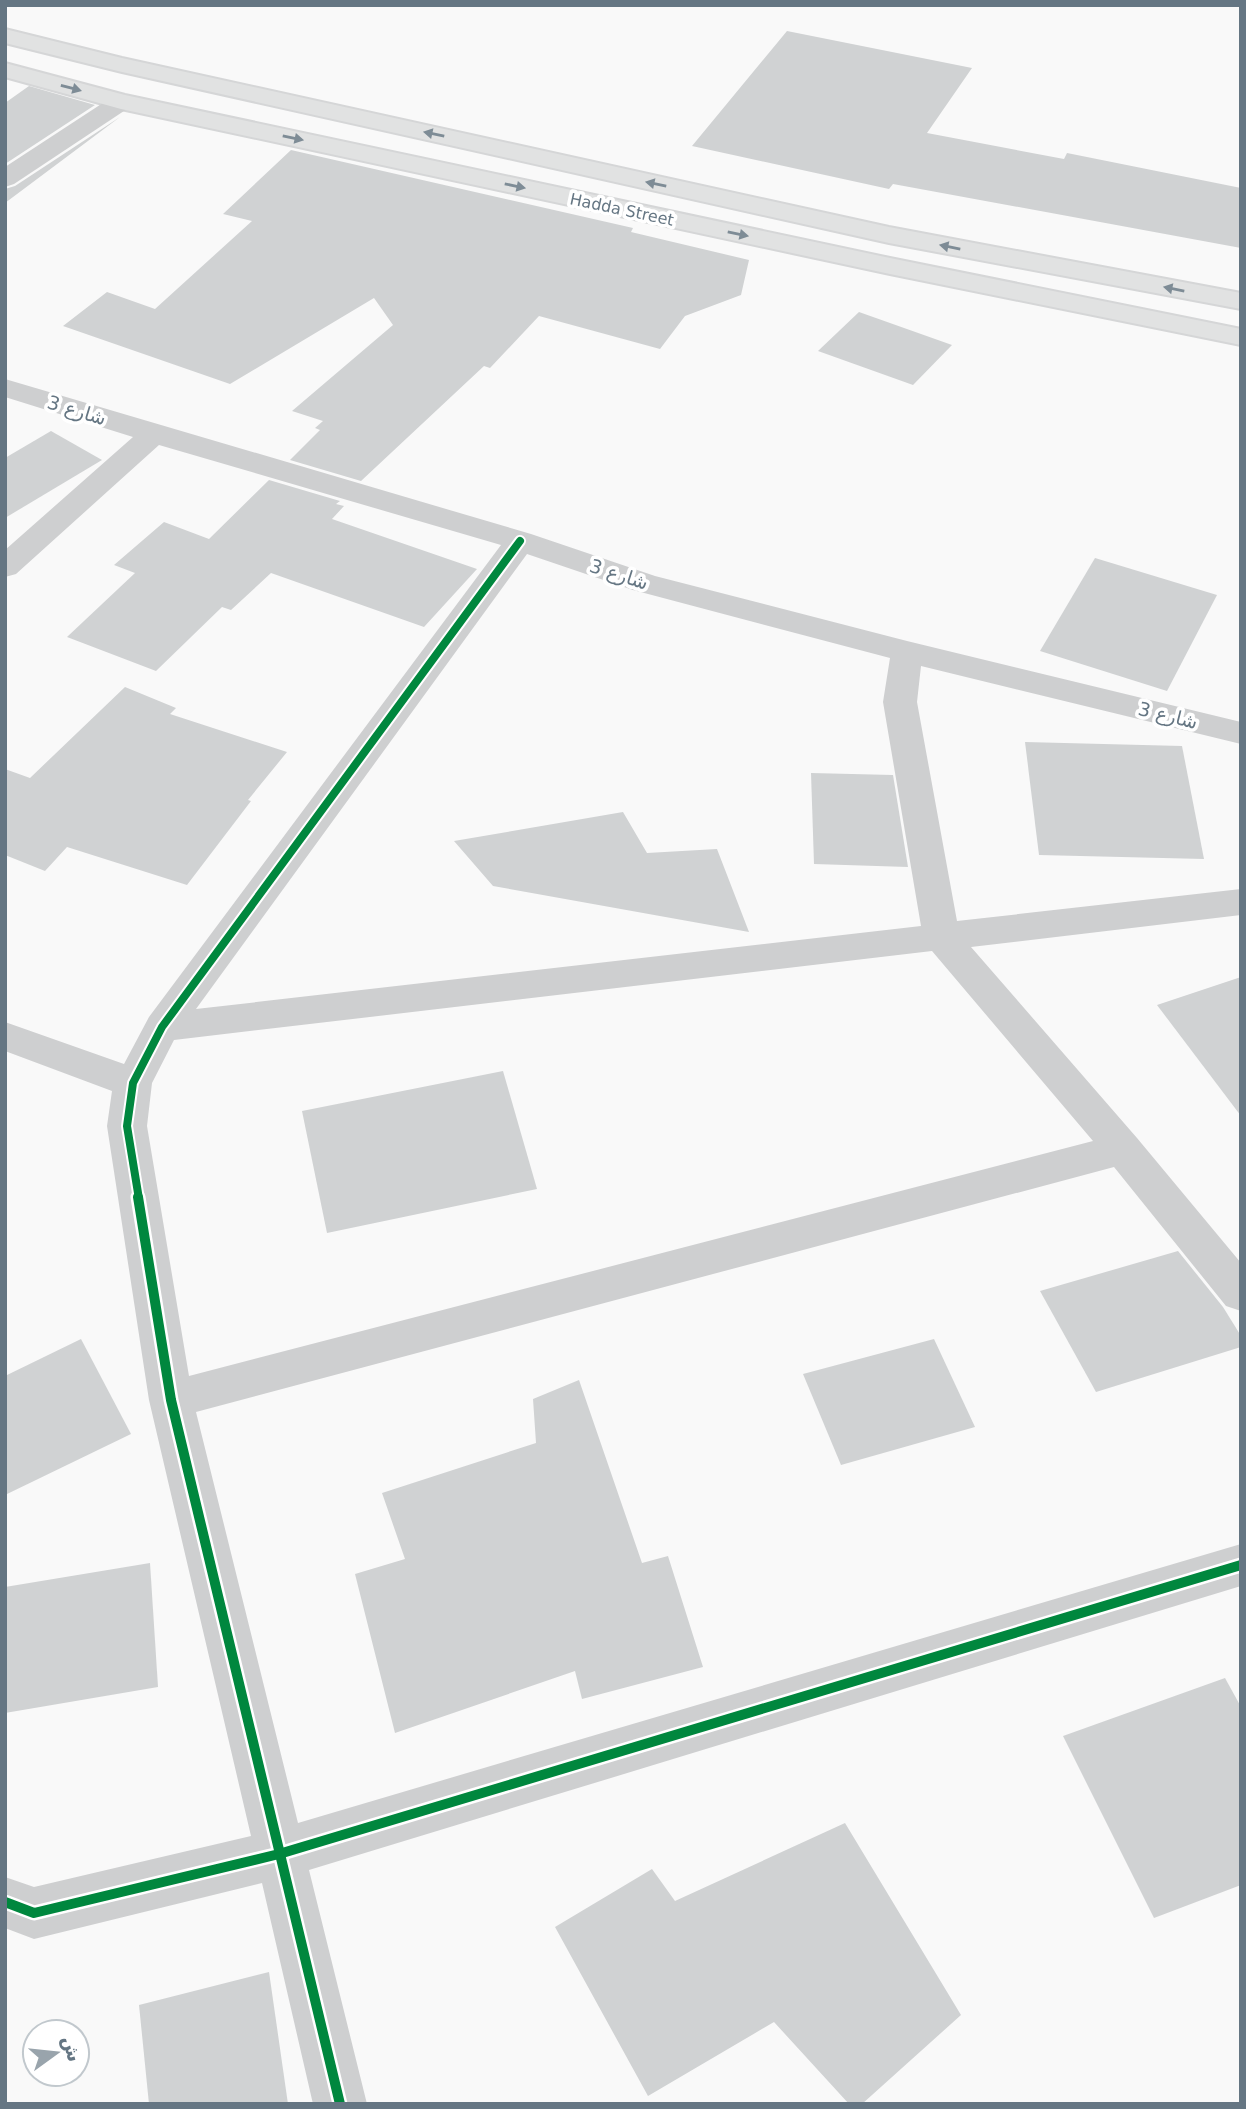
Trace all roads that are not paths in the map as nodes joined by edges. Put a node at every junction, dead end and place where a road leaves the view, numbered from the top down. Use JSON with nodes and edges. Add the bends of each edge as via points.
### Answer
{"nodes":[{"id":1,"x":5,"y":36,"type":"edge"},
{"id":2,"x":5,"y":70,"type":"edge"},
{"id":3,"x":121,"y":102,"type":"junction"},
{"id":4,"x":5,"y":179,"type":"edge"},
{"id":5,"x":1241,"y":302,"type":"edge"},
{"id":6,"x":1241,"y":338,"type":"edge"},
{"id":7,"x":5,"y":388,"type":"edge"},
{"id":8,"x":154,"y":434,"type":"junction"},
{"id":9,"x":520,"y":541,"type":"junction"},
{"id":10,"x":5,"y":567,"type":"edge"},
{"id":11,"x":907,"y":652,"type":"junction"},
{"id":12,"x":1241,"y":733,"type":"edge"},
{"id":13,"x":1241,"y":902,"type":"edge"},
{"id":14,"x":942,"y":938,"type":"junction"},
{"id":15,"x":162,"y":1027,"type":"junction"},
{"id":16,"x":5,"y":1036,"type":"edge"},
{"id":17,"x":133,"y":1083,"type":"junction"},
{"id":18,"x":1123,"y":1149,"type":"junction"},
{"id":19,"x":1239,"y":1288,"type":"edge"},
{"id":20,"x":171,"y":1400,"type":"junction"},
{"id":21,"x":1241,"y":1565,"type":"edge"},
{"id":22,"x":279,"y":1854,"type":"junction"},
{"id":23,"x":5,"y":1902,"type":"edge"},
{"id":24,"x":340,"y":2104,"type":"edge"}],
"edges":[{"from":5,"to":1,"type":"main road","name":"Hadda Street","one_way":true,"via":[[889,235]]},
{"from":2,"to":3,"type":"main road","name":"Hadda Street","one_way":true},
{"from":3,"to":4,"type":"street"},
{"from":3,"to":6,"type":"main road","name":"Hadda Street","one_way":true},
{"from":7,"to":8,"type":"street","name":"شارع 3"},
{"from":8,"to":9,"type":"street","name":"شارع 3"},
{"from":8,"to":10,"type":"street"},
{"from":9,"to":11,"type":"street","name":"شارع 3","via":[[644,583]]},
{"from":9,"to":15,"type":"street"},
{"from":11,"to":12,"type":"street","name":"شارع 3"},
{"from":11,"to":14,"type":"street","via":[[900,702]]},
{"from":13,"to":14,"type":"street"},
{"from":14,"to":15,"type":"street"},
{"from":14,"to":18,"type":"street"},
{"from":15,"to":17,"type":"street"},
{"from":16,"to":17,"type":"street"},
{"from":17,"to":20,"type":"street","via":[[127,1126]]},
{"from":18,"to":19,"type":"street"},
{"from":18,"to":20,"type":"street"},
{"from":20,"to":22,"type":"street"},
{"from":21,"to":22,"type":"street"},
{"from":22,"to":23,"type":"street","via":[[34,1913]]},
{"from":22,"to":24,"type":"street"}]}
